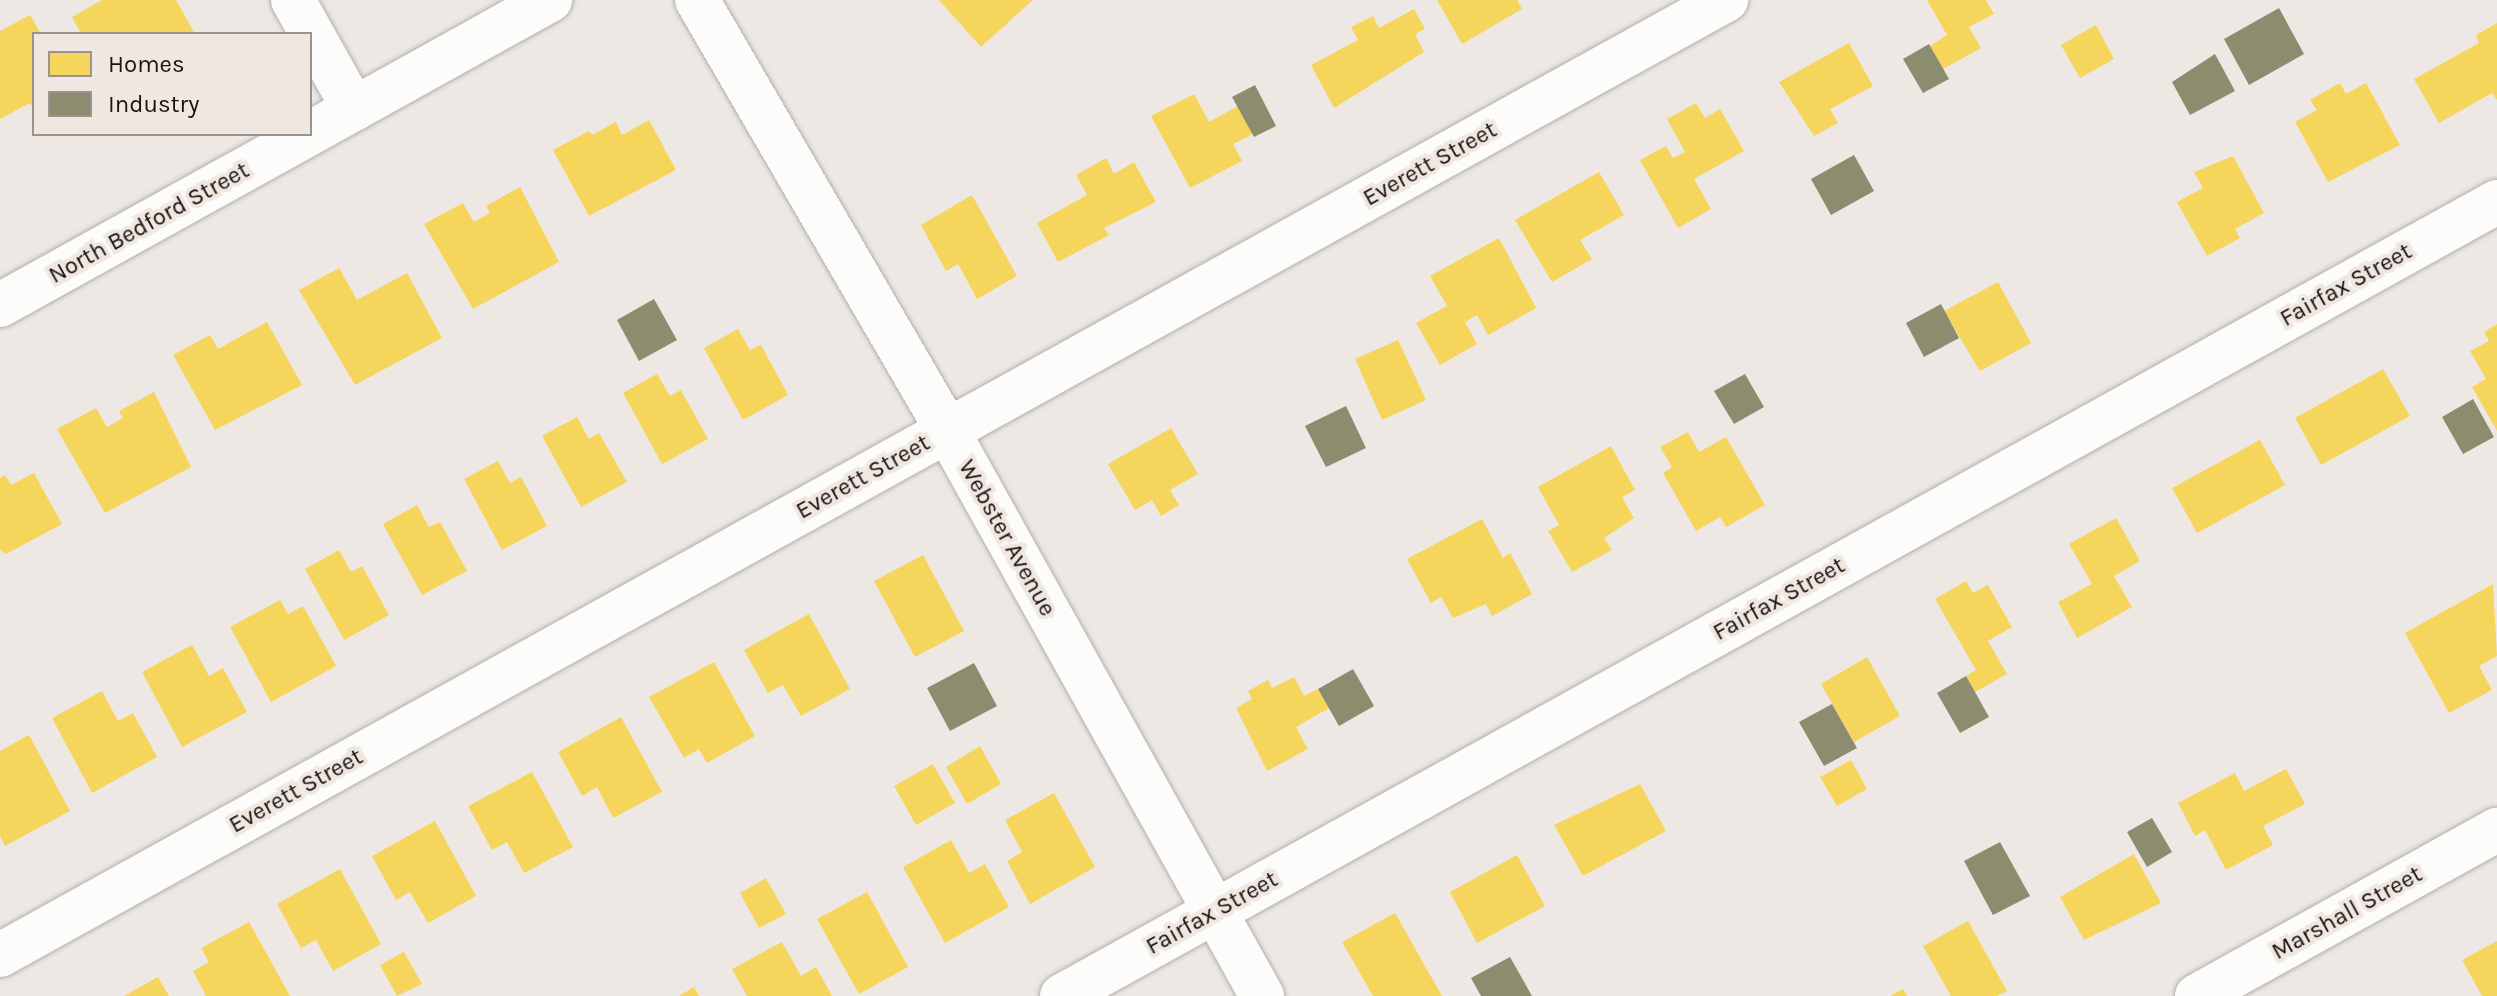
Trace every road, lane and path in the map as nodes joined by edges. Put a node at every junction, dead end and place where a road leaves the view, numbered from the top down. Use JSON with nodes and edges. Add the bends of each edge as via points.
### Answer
{"nodes":[{"id":1,"x":293,"y":0,"type":"edge"},
{"id":2,"x":550,"y":0,"type":"edge"},
{"id":3,"x":697,"y":0,"type":"edge"},
{"id":4,"x":1726,"y":0,"type":"edge"},
{"id":5,"x":311,"y":32,"type":"edge"},
{"id":6,"x":312,"y":34,"type":"edge"},
{"id":7,"x":354,"y":109,"type":"junction"},
{"id":8,"x":312,"y":132,"type":"edge"},
{"id":9,"x":305,"y":136,"type":"edge"},
{"id":10,"x":2497,"y":202,"type":"edge"},
{"id":11,"x":0,"y":305,"type":"edge"},
{"id":12,"x":947,"y":430,"type":"junction"},
{"id":13,"x":2497,"y":830,"type":"edge"},
{"id":14,"x":1214,"y":911,"type":"junction"},
{"id":15,"x":0,"y":955,"type":"edge"},
{"id":16,"x":1062,"y":996,"type":"edge"},
{"id":17,"x":1262,"y":996,"type":"edge"},
{"id":18,"x":2197,"y":996,"type":"edge"}],
"edges":[{"from":1,"to":5,"type":"street"},
{"from":2,"to":7,"type":"street","name":"North Bedford Street"},
{"from":3,"to":12,"type":"street","name":"Webster Avenue"},
{"from":4,"to":12,"type":"street","name":"Everett Street"},
{"from":6,"to":7,"type":"street"},
{"from":7,"to":8,"type":"street","name":"North Bedford Street"},
{"from":9,"to":11,"type":"street","name":"North Bedford Street"},
{"from":10,"to":14,"type":"street","name":"Fairfax Street"},
{"from":12,"to":14,"type":"street","name":"Webster Avenue"},
{"from":12,"to":15,"type":"street","name":"Everett Street"},
{"from":13,"to":18,"type":"street","name":"Marshall Street"},
{"from":14,"to":16,"type":"street","name":"Fairfax Street"},
{"from":14,"to":17,"type":"street","name":"Webster Avenue"}]}
